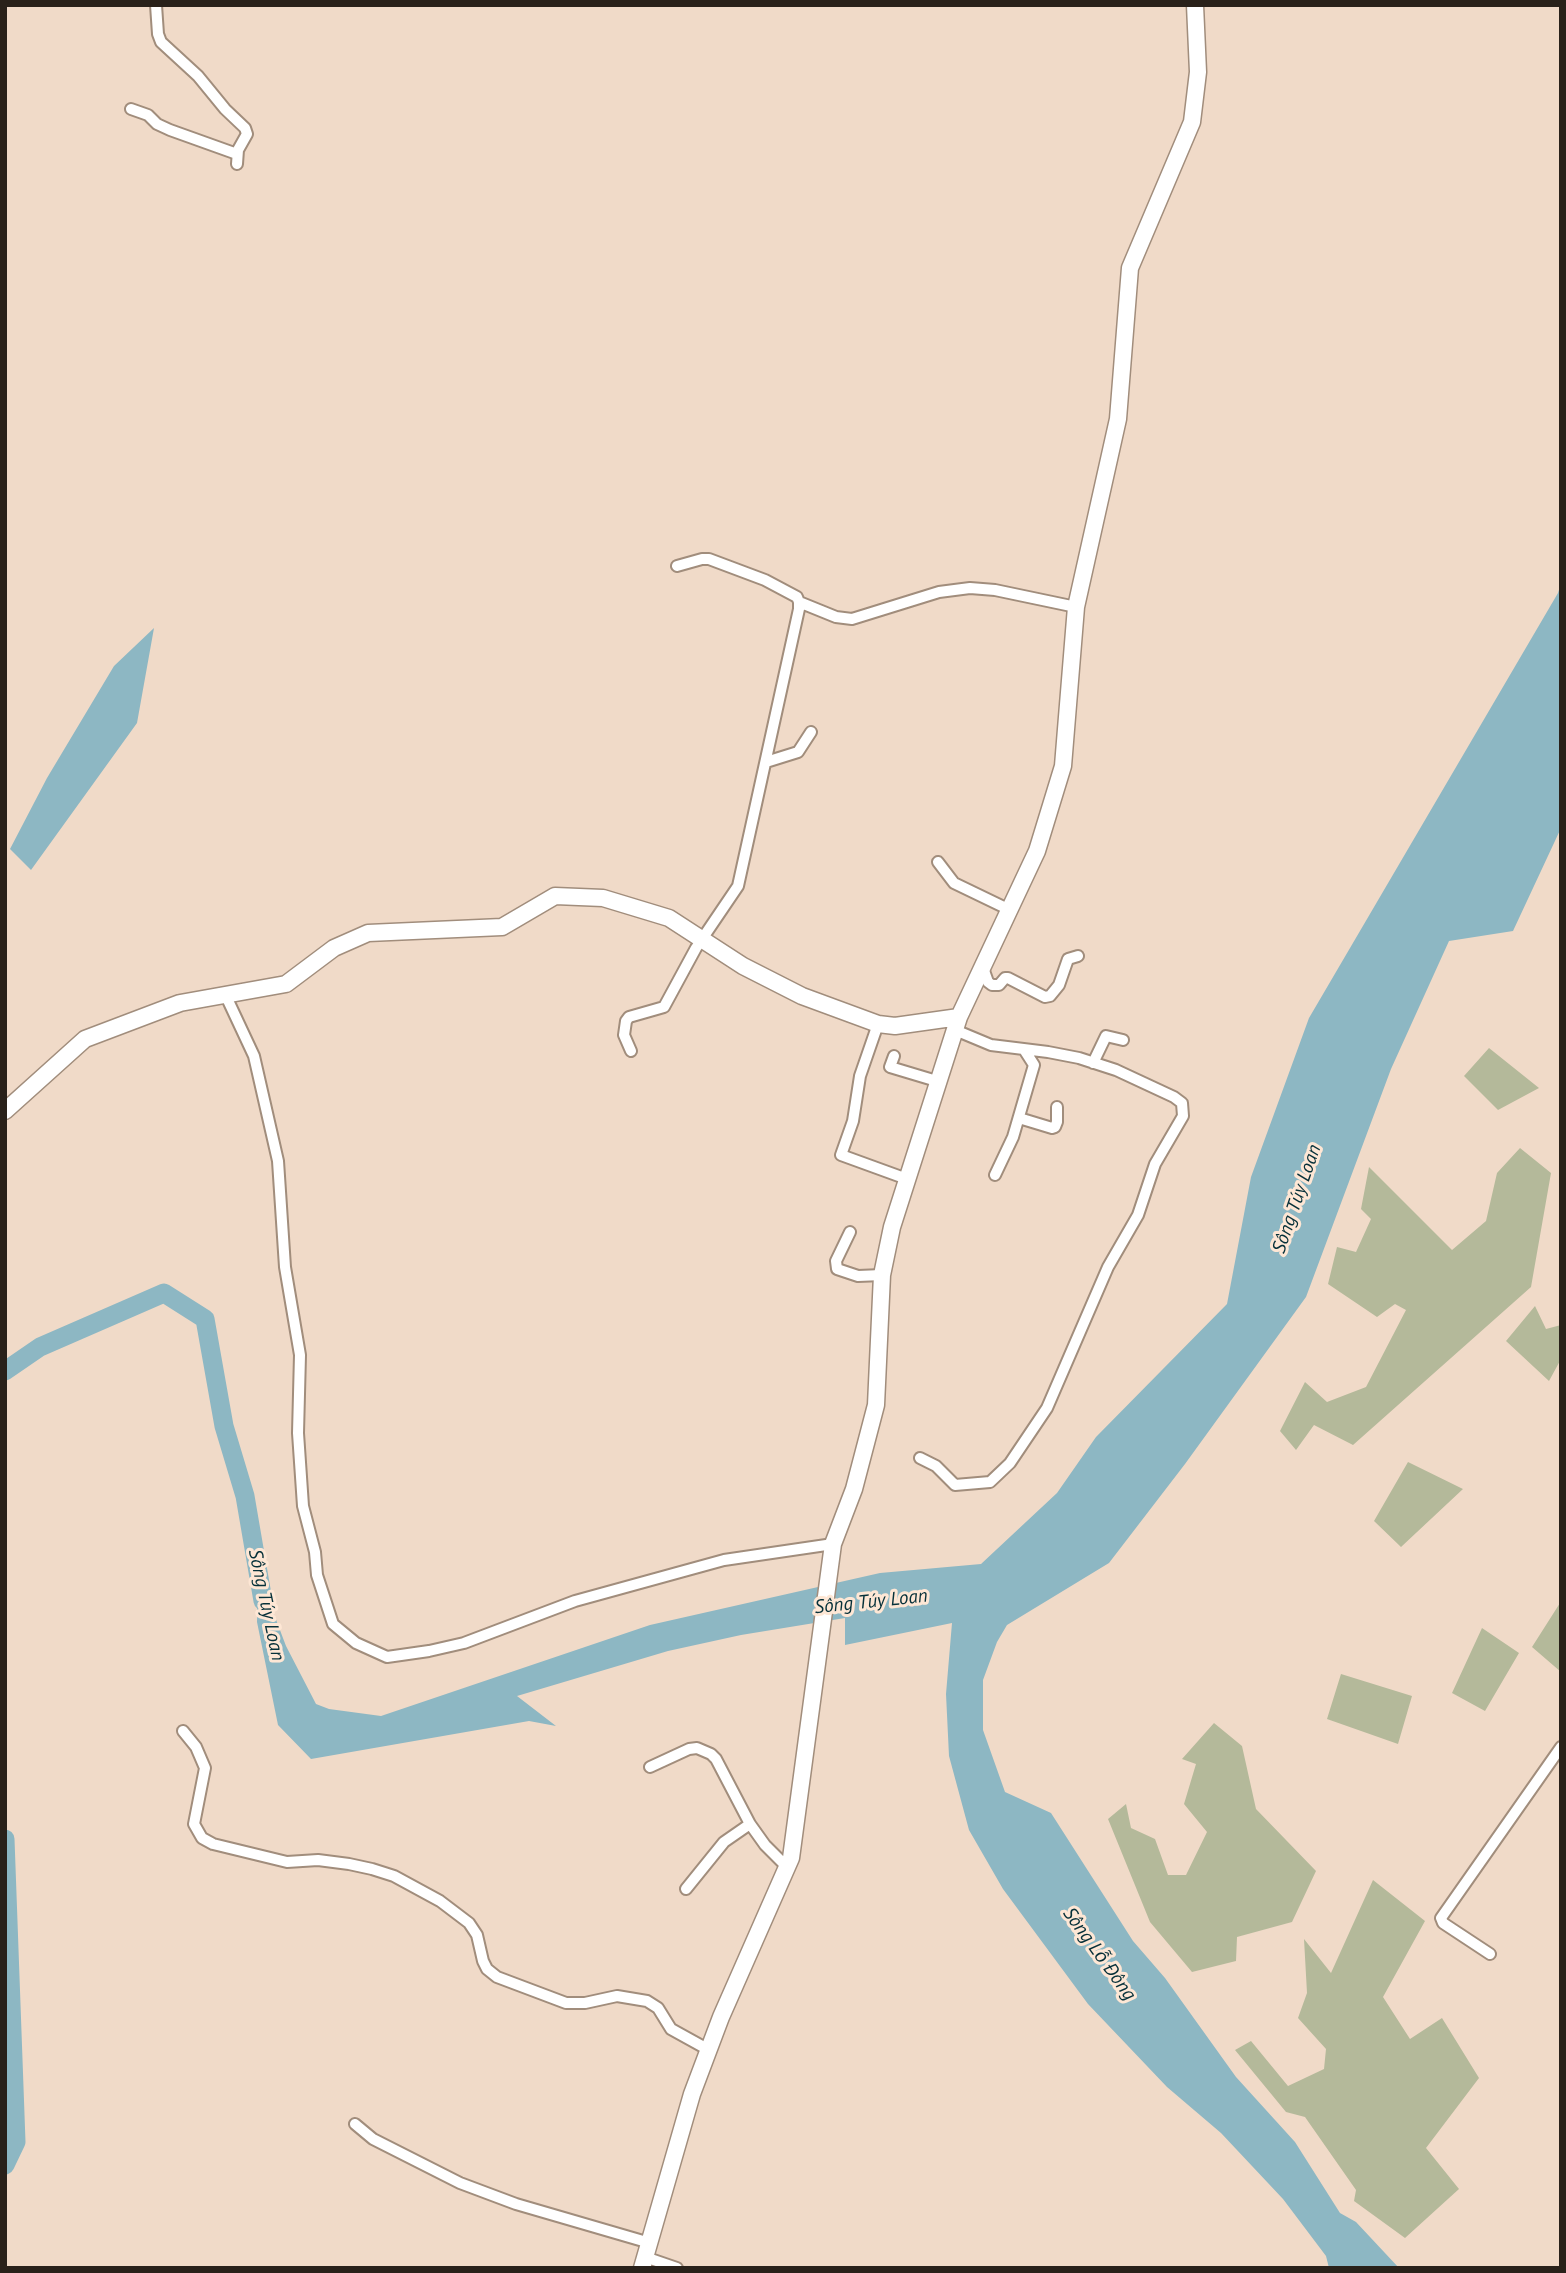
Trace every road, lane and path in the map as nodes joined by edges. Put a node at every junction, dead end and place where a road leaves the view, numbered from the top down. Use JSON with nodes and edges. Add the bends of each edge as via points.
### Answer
{"nodes":[{"id":1,"x":156,"y":5,"type":"edge"},
{"id":2,"x":1195,"y":5,"type":"edge"},
{"id":3,"x":131,"y":109,"type":"dead end"},
{"id":4,"x":677,"y":566,"type":"dead end"},
{"id":5,"x":799,"y":601,"type":"junction"},
{"id":6,"x":1076,"y":607,"type":"junction"},
{"id":7,"x":811,"y":732,"type":"dead end"},
{"id":8,"x":766,"y":762,"type":"junction"},
{"id":9,"x":938,"y":862,"type":"dead end"},
{"id":10,"x":1010,"y":910,"type":"junction"},
{"id":11,"x":703,"y":939,"type":"junction"},
{"id":12,"x":1078,"y":956,"type":"dead end"},
{"id":13,"x":983,"y":968,"type":"junction"},
{"id":14,"x":225,"y":994,"type":"junction"},
{"id":15,"x":957,"y":1023,"type":"junction"},
{"id":16,"x":878,"y":1024,"type":"junction"},
{"id":17,"x":1123,"y":1040,"type":"dead end"},
{"id":18,"x":631,"y":1051,"type":"dead end"},
{"id":19,"x":1025,"y":1051,"type":"junction"},
{"id":20,"x":894,"y":1056,"type":"dead end"},
{"id":21,"x":1093,"y":1063,"type":"junction"},
{"id":22,"x":940,"y":1082,"type":"junction"},
{"id":23,"x":1057,"y":1107,"type":"dead end"},
{"id":24,"x":5,"y":1111,"type":"edge"},
{"id":25,"x":1019,"y":1118,"type":"junction"},
{"id":26,"x":995,"y":1175,"type":"dead end"},
{"id":27,"x":907,"y":1180,"type":"junction"},
{"id":28,"x":850,"y":1232,"type":"dead end"},
{"id":29,"x":882,"y":1275,"type":"junction"},
{"id":30,"x":920,"y":1458,"type":"dead end"},
{"id":31,"x":833,"y":1544,"type":"junction"},
{"id":32,"x":183,"y":1731,"type":"dead end"},
{"id":33,"x":1561,"y":1747,"type":"edge"},
{"id":34,"x":650,"y":1767,"type":"dead end"},
{"id":35,"x":750,"y":1824,"type":"junction"},
{"id":36,"x":787,"y":1867,"type":"junction"},
{"id":37,"x":686,"y":1889,"type":"dead end"},
{"id":38,"x":1490,"y":1954,"type":"dead end"},
{"id":39,"x":709,"y":2050,"type":"junction"},
{"id":40,"x":355,"y":2124,"type":"dead end"},
{"id":41,"x":646,"y":2256,"type":"edge"},
{"id":42,"x":677,"y":2268,"type":"edge"}],
"edges":[{"from":1,"to":3,"type":"street","via":[[161,42],[198,76],[247,134],[237,159]]},
{"from":2,"to":6,"type":"street","via":[[1198,72],[1192,122],[1130,268],[1118,419]]},
{"from":4,"to":5,"type":"street","via":[[709,559],[765,580]]},
{"from":5,"to":6,"type":"street","via":[[852,619],[939,592],[970,588]]},
{"from":5,"to":8,"type":"street"},
{"from":6,"to":10,"type":"street","via":[[1063,765],[1037,851]]},
{"from":7,"to":8,"type":"street","via":[[798,752]]},
{"from":8,"to":11,"type":"street","via":[[738,886]]},
{"from":9,"to":10,"type":"street","via":[[954,883]]},
{"from":10,"to":13,"type":"street"},
{"from":11,"to":14,"type":"street","via":[[669,918],[603,898],[555,896],[502,927],[368,933],[334,947],[286,984]]},
{"from":11,"to":16,"type":"street","via":[[802,996]]},
{"from":11,"to":18,"type":"street","via":[[663,1009],[626,1021],[624,1035]]},
{"from":12,"to":13,"type":"street","via":[[1068,959],[1059,985],[1045,997],[1008,978],[992,985]]},
{"from":13,"to":15,"type":"street"},
{"from":14,"to":24,"type":"street","via":[[180,1003],[85,1039]]},
{"from":14,"to":31,"type":"street","via":[[254,1056],[278,1161],[285,1268],[300,1355],[298,1433],[303,1506],[333,1624],[356,1643],[387,1657],[429,1651],[464,1643],[575,1601],[724,1560]]},
{"from":15,"to":16,"type":"street"},
{"from":15,"to":19,"type":"street","via":[[991,1045]]},
{"from":15,"to":22,"type":"street"},
{"from":16,"to":27,"type":"street","via":[[841,1154]]},
{"from":17,"to":21,"type":"street","via":[[1106,1036]]},
{"from":19,"to":21,"type":"street"},
{"from":19,"to":25,"type":"street","via":[[1034,1065]]},
{"from":20,"to":22,"type":"street","via":[[890,1067]]},
{"from":21,"to":30,"type":"street","via":[[1174,1097],[1182,1103],[1183,1116],[1155,1164],[1138,1215],[1108,1267],[1047,1408],[1010,1463],[990,1482],[955,1485]]},
{"from":22,"to":27,"type":"street"},
{"from":23,"to":25,"type":"street","via":[[1052,1128]]},
{"from":25,"to":26,"type":"street"},
{"from":27,"to":29,"type":"street"},
{"from":28,"to":29,"type":"street","via":[[833,1272]]},
{"from":29,"to":31,"type":"street","via":[[876,1405],[854,1489]]},
{"from":31,"to":36,"type":"street"},
{"from":32,"to":39,"type":"street","via":[[205,1768],[194,1824],[202,1838],[287,1862],[328,1861],[394,1877],[440,1901],[469,1923],[487,1969],[497,1977],[566,2003],[617,1996],[647,2001],[658,2008],[671,2029]]},
{"from":33,"to":38,"type":"street","via":[[1441,1918]]},
{"from":34,"to":35,"type":"street","via":[[689,1749],[711,1754]]},
{"from":35,"to":36,"type":"street"},
{"from":35,"to":37,"type":"street","via":[[724,1842]]},
{"from":36,"to":39,"type":"street"},
{"from":39,"to":41,"type":"street"},
{"from":40,"to":41,"type":"street","via":[[373,2139],[460,2183]]},
{"from":41,"to":42,"type":"street"}]}
